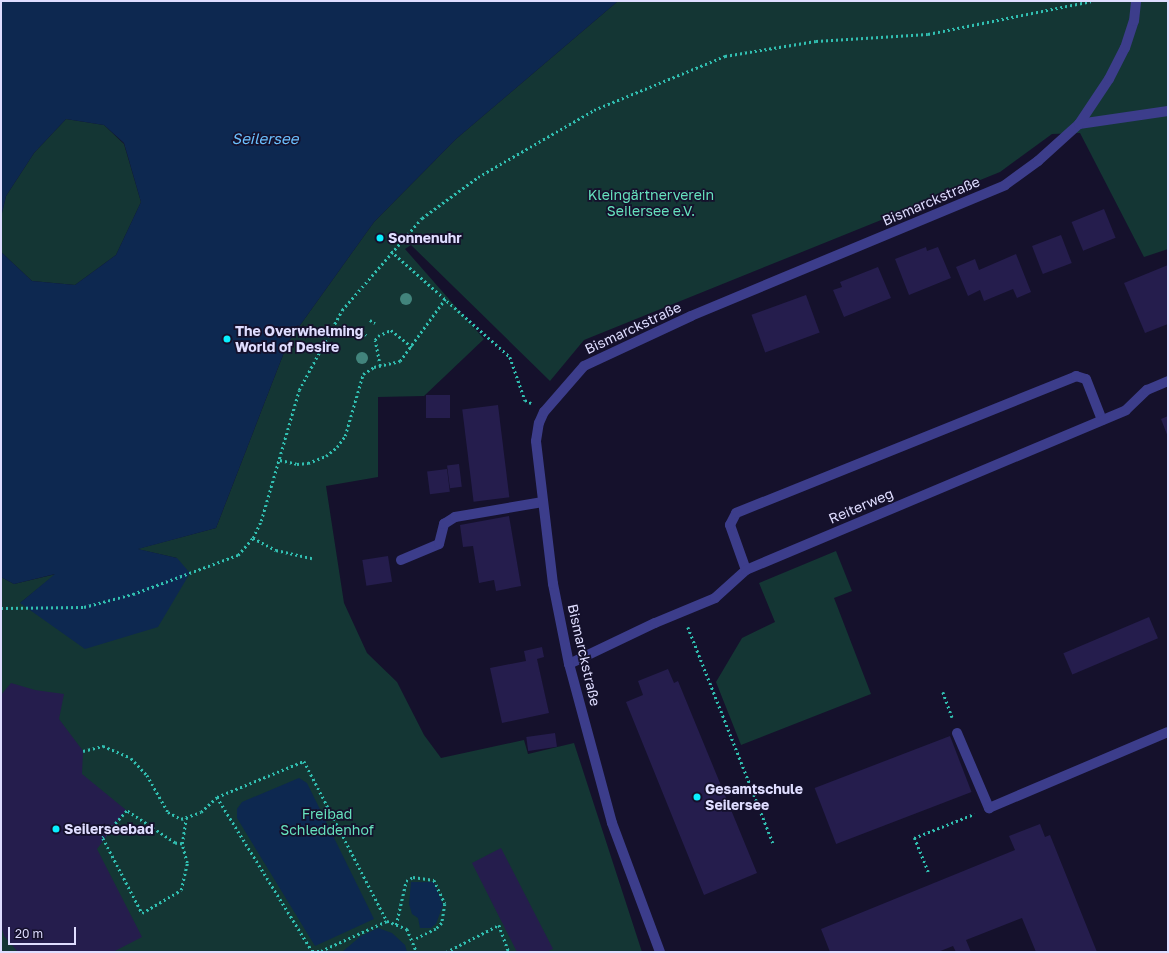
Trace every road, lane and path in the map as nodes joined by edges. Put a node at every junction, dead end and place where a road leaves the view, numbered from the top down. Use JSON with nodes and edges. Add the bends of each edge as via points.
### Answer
{"nodes":[{"id":1,"x":1091,"y":1,"type":"edge"},
{"id":2,"x":1136,"y":1,"type":"edge"},
{"id":3,"x":1168,"y":111,"type":"edge"},
{"id":4,"x":1079,"y":124,"type":"junction"},
{"id":5,"x":391,"y":251,"type":"junction"},
{"id":6,"x":445,"y":299,"type":"junction"},
{"id":7,"x":370,"y":320,"type":"dead end"},
{"id":8,"x":375,"y":324,"type":"dead end"},
{"id":9,"x":362,"y":331,"type":"dead end"},
{"id":10,"x":366,"y":335,"type":"dead end"},
{"id":11,"x":412,"y":347,"type":"junction"},
{"id":12,"x":380,"y":366,"type":"junction"},
{"id":13,"x":1168,"y":381,"type":"edge"},
{"id":14,"x":544,"y":412,"type":"junction"},
{"id":15,"x":1102,"y":420,"type":"junction"},
{"id":16,"x":280,"y":460,"type":"junction"},
{"id":17,"x":543,"y":502,"type":"junction"},
{"id":18,"x":253,"y":538,"type":"junction"},
{"id":19,"x":312,"y":558,"type":"dead end"},
{"id":20,"x":401,"y":560,"type":"dead end"},
{"id":21,"x":746,"y":570,"type":"junction"},
{"id":22,"x":1,"y":608,"type":"edge"},
{"id":23,"x":682,"y":612,"type":"junction"},
{"id":24,"x":569,"y":664,"type":"junction"},
{"id":25,"x":943,"y":692,"type":"dead end"},
{"id":26,"x":1168,"y":732,"type":"edge"},
{"id":27,"x":957,"y":733,"type":"joint"},
{"id":28,"x":82,"y":751,"type":"dead end"},
{"id":29,"x":216,"y":797,"type":"junction"},
{"id":30,"x":989,"y":808,"type":"junction"},
{"id":31,"x":186,"y":818,"type":"junction"},
{"id":32,"x":773,"y":843,"type":"dead end"},
{"id":33,"x":182,"y":844,"type":"junction"},
{"id":34,"x":928,"y":872,"type":"dead end"},
{"id":35,"x":387,"y":921,"type":"junction"},
{"id":36,"x":396,"y":925,"type":"junction"},
{"id":37,"x":413,"y":940,"type":"junction"},
{"id":38,"x":417,"y":952,"type":"edge"},
{"id":39,"x":446,"y":952,"type":"edge"},
{"id":40,"x":509,"y":952,"type":"edge"},
{"id":41,"x":660,"y":952,"type":"edge"}],
"edges":[{"from":1,"to":5,"type":"path","via":[[928,34],[816,41],[725,56],[594,110],[478,177],[422,218]]},
{"from":2,"to":4,"type":"street","name":"Bismarckstraße","via":[[1134,21],[1125,48],[1109,79]]},
{"from":3,"to":4,"type":"street"},
{"from":4,"to":14,"type":"street","name":"Bismarckstraße","via":[[1038,161],[1005,185],[691,316],[584,366]]},
{"from":5,"to":6,"type":"path"},
{"from":5,"to":16,"type":"path","via":[[342,310],[315,359],[299,390]]},
{"from":6,"to":11,"type":"path"},
{"from":6,"to":14,"type":"path","via":[[510,357],[525,400]]},
{"from":7,"to":8,"type":"path"},
{"from":9,"to":10,"type":"path"},
{"from":11,"to":12,"type":"path","via":[[400,361]]},
{"from":11,"to":12,"type":"path","via":[[391,330],[378,336],[375,340]]},
{"from":12,"to":16,"type":"path","via":[[368,370],[360,378],[347,430],[337,448],[326,456],[308,463],[297,464]]},
{"from":13,"to":15,"type":"street","name":"Reiterweg","via":[[1147,390],[1126,410]]},
{"from":14,"to":17,"type":"street","name":"Bismarckstraße","via":[[536,441]]},
{"from":15,"to":21,"type":"street","name":"Reiterweg"},
{"from":15,"to":21,"type":"street","via":[[1086,380],[1076,376],[736,513],[730,525]]},
{"from":16,"to":18,"type":"path","via":[[261,522]]},
{"from":17,"to":20,"type":"street","via":[[455,517],[444,524],[439,544]]},
{"from":17,"to":24,"type":"street","name":"Bismarckstraße","via":[[553,584]]},
{"from":18,"to":19,"type":"path","via":[[276,550]]},
{"from":18,"to":22,"type":"path","via":[[238,555],[133,594],[84,607]]},
{"from":21,"to":23,"type":"street","name":"Reiterweg","via":[[715,598]]},
{"from":23,"to":24,"type":"street","name":"Reiterweg"},
{"from":23,"to":32,"type":"path"},
{"from":24,"to":41,"type":"street","name":"Bismarckstraße","via":[[612,823]]},
{"from":25,"to":27,"type":"path"},
{"from":26,"to":30,"type":"street"},
{"from":27,"to":30,"type":"street"},
{"from":28,"to":31,"type":"path","via":[[103,746],[131,758],[147,775],[168,812],[181,819]]},
{"from":29,"to":31,"type":"path","via":[[201,812]]},
{"from":29,"to":35,"type":"path","via":[[312,951],[321,951]]},
{"from":29,"to":35,"type":"path","via":[[304,761]]},
{"from":30,"to":34,"type":"path","via":[[914,838]]},
{"from":31,"to":33,"type":"path"},
{"from":33,"to":33,"type":"path","via":[[187,863],[181,890],[142,913],[103,838],[127,811],[175,844]]},
{"from":35,"to":36,"type":"path"},
{"from":36,"to":37,"type":"path","via":[[407,929]]},
{"from":36,"to":37,"type":"path","via":[[406,881],[413,876],[434,880],[445,904],[442,923],[436,929]]},
{"from":37,"to":38,"type":"path"},
{"from":39,"to":40,"type":"path","via":[[499,925]]}]}
